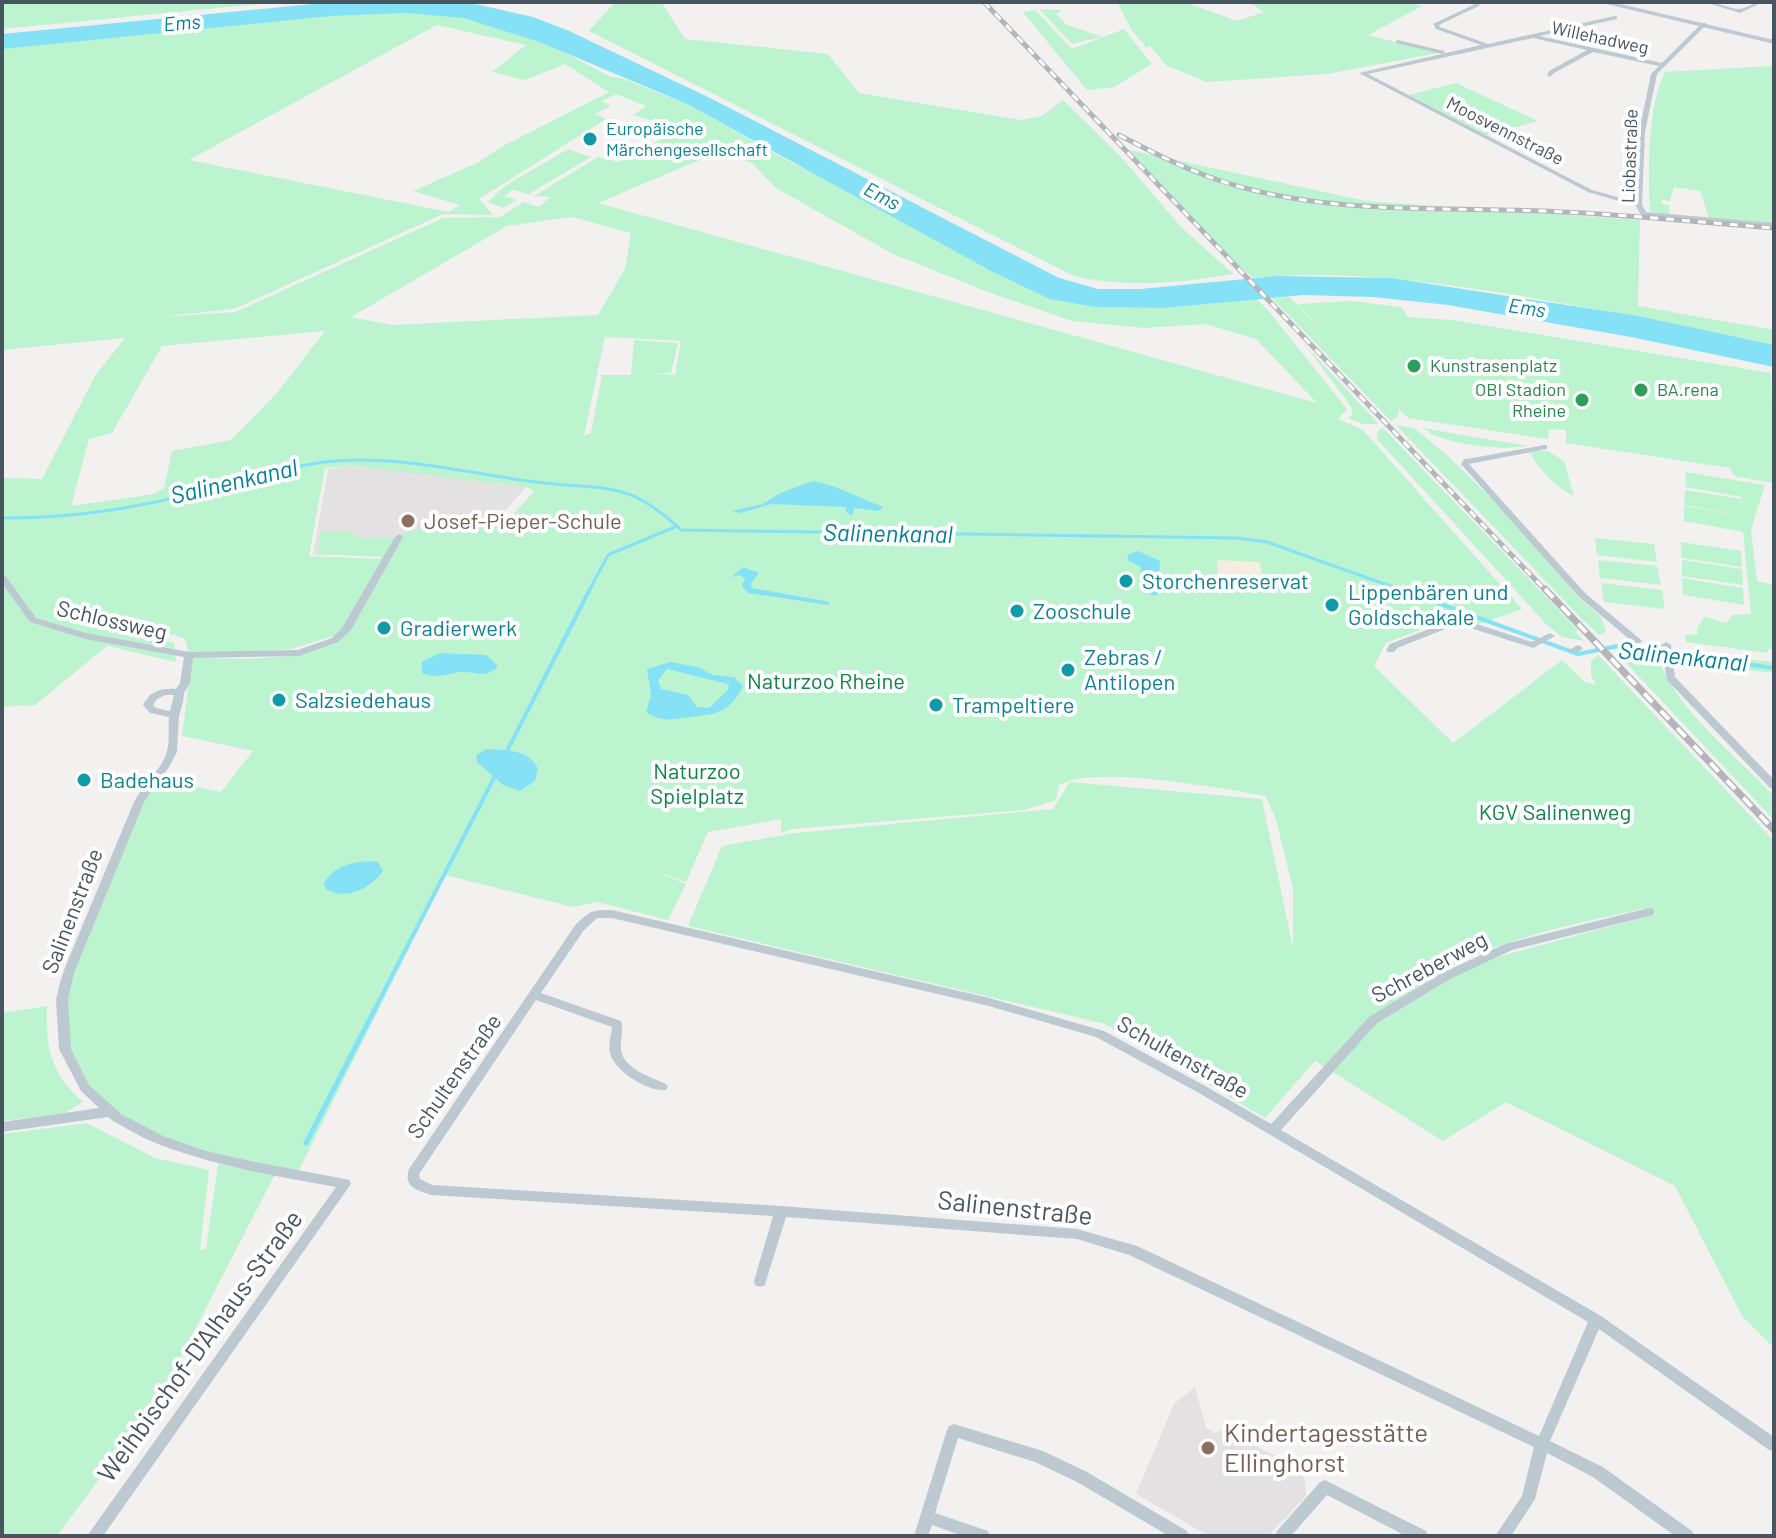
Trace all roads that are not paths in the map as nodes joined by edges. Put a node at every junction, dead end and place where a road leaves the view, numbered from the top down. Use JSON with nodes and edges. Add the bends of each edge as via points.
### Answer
{"nodes":[{"id":1,"x":1602,"y":2,"type":"edge"},
{"id":2,"x":1708,"y":2,"type":"edge"},
{"id":3,"x":1760,"y":2,"type":"edge"},
{"id":4,"x":1477,"y":5,"type":"dead end"},
{"id":5,"x":1615,"y":18,"type":"dead end"},
{"id":6,"x":1704,"y":24,"type":"junction"},
{"id":7,"x":1532,"y":36,"type":"junction"},
{"id":8,"x":1398,"y":42,"type":"dead end"},
{"id":9,"x":1774,"y":42,"type":"edge"},
{"id":10,"x":1488,"y":46,"type":"junction"},
{"id":11,"x":1592,"y":50,"type":"junction"},
{"id":12,"x":1448,"y":54,"type":"junction"},
{"id":13,"x":1662,"y":65,"type":"junction"},
{"id":14,"x":1550,"y":75,"type":"dead end"},
{"id":15,"x":1639,"y":205,"type":"junction"},
{"id":16,"x":1774,"y":225,"type":"edge"},
{"id":17,"x":1544,"y":447,"type":"dead end"},
{"id":18,"x":399,"y":537,"type":"dead end"},
{"id":19,"x":2,"y":577,"type":"edge"},
{"id":20,"x":1545,"y":639,"type":"dead end"},
{"id":21,"x":1637,"y":641,"type":"dead end"},
{"id":22,"x":1666,"y":645,"type":"dead end"},
{"id":23,"x":1391,"y":650,"type":"dead end"},
{"id":24,"x":189,"y":655,"type":"junction"},
{"id":25,"x":179,"y":693,"type":"junction"},
{"id":26,"x":174,"y":715,"type":"junction"},
{"id":27,"x":1774,"y":786,"type":"edge"},
{"id":28,"x":1649,"y":912,"type":"dead end"},
{"id":29,"x":534,"y":995,"type":"junction"},
{"id":30,"x":662,"y":1087,"type":"dead end"},
{"id":31,"x":108,"y":1112,"type":"junction"},
{"id":32,"x":2,"y":1127,"type":"edge"},
{"id":33,"x":1272,"y":1131,"type":"junction"},
{"id":34,"x":414,"y":1182,"type":"joint"},
{"id":35,"x":345,"y":1184,"type":"joint"},
{"id":36,"x":781,"y":1211,"type":"junction"},
{"id":37,"x":760,"y":1281,"type":"dead end"},
{"id":38,"x":1596,"y":1320,"type":"junction"},
{"id":39,"x":1542,"y":1444,"type":"junction"},
{"id":40,"x":1774,"y":1445,"type":"edge"},
{"id":41,"x":928,"y":1517,"type":"junction"},
{"id":42,"x":94,"y":1536,"type":"edge"},
{"id":43,"x":921,"y":1536,"type":"edge"},
{"id":44,"x":983,"y":1536,"type":"edge"},
{"id":45,"x":1182,"y":1536,"type":"edge"},
{"id":46,"x":1282,"y":1536,"type":"edge"},
{"id":47,"x":1421,"y":1536,"type":"edge"},
{"id":48,"x":1502,"y":1536,"type":"edge"},
{"id":49,"x":1687,"y":1536,"type":"edge"}],
"edges":[{"from":1,"to":6,"type":"main road"},
{"from":2,"to":3,"type":"street","via":[[1740,11]]},
{"from":4,"to":10,"type":"street","via":[[1436,24]]},
{"from":5,"to":7,"type":"street"},
{"from":6,"to":9,"type":"main road"},
{"from":6,"to":13,"type":"street","name":"Liobastraße"},
{"from":7,"to":10,"type":"street"},
{"from":7,"to":11,"type":"street","name":"Willehadweg"},
{"from":8,"to":12,"type":"street"},
{"from":10,"to":12,"type":"street"},
{"from":11,"to":13,"type":"street","name":"Willehadweg"},
{"from":11,"to":14,"type":"street"},
{"from":12,"to":15,"type":"street","name":"Moosvennstraße","via":[[1362,73],[1590,191]]},
{"from":13,"to":15,"type":"street","name":"Liobastraße","via":[[1647,98]]},
{"from":15,"to":16,"type":"street","name":"Liobastraße","via":[[1643,214]]},
{"from":17,"to":21,"type":"street","via":[[1465,464],[1582,595]]},
{"from":18,"to":24,"type":"street","name":"Schlossweg","via":[[354,621],[335,640],[299,653]]},
{"from":19,"to":24,"type":"street","name":"Schlossweg","via":[[33,620],[85,636]]},
{"from":20,"to":23,"type":"street","via":[[1527,643],[1458,621]]},
{"from":22,"to":27,"type":"street","via":[[1670,678]]},
{"from":24,"to":25,"type":"street","name":"Salinenstraße"},
{"from":25,"to":26,"type":"street","name":"Salinenstraße"},
{"from":25,"to":26,"type":"street","via":[[159,693],[148,705]]},
{"from":26,"to":31,"type":"street","name":"Salinenstraße","via":[[171,756],[146,787],[121,839],[61,1000],[68,1059],[83,1086]]},
{"from":28,"to":33,"type":"street","name":"Schreberweg","via":[[1509,947],[1446,976],[1373,1020]]},
{"from":29,"to":30,"type":"street","via":[[617,1024],[619,1060],[636,1076]]},
{"from":29,"to":33,"type":"street","name":"Schultenstraße","via":[[585,920],[612,914],[989,1002],[1100,1034]]},
{"from":29,"to":34,"type":"street","name":"Schultenstraße","via":[[417,1164]]},
{"from":31,"to":32,"type":"street"},
{"from":31,"to":35,"type":"street","name":"Salinenstraße","via":[[145,1133],[216,1160]]},
{"from":33,"to":38,"type":"street","name":"Schultenstraße"},
{"from":34,"to":36,"type":"street","name":"Salinenstraße","via":[[431,1190]]},
{"from":35,"to":42,"type":"street","name":"Weihbischof-D'Alhaus-Straße"},
{"from":36,"to":37,"type":"street"},
{"from":36,"to":39,"type":"street","name":"Salinenstraße","via":[[1077,1234],[1118,1246]]},
{"from":38,"to":39,"type":"street"},
{"from":38,"to":40,"type":"street","name":"Schultenstraße"},
{"from":39,"to":48,"type":"street","via":[[1528,1499]]},
{"from":39,"to":49,"type":"street","name":"Salinenstraße","via":[[1598,1472]]},
{"from":41,"to":43,"type":"street"},
{"from":41,"to":44,"type":"street"},
{"from":41,"to":45,"type":"street","via":[[954,1430],[1038,1456]]},
{"from":46,"to":47,"type":"street","via":[[1325,1487]]}]}
